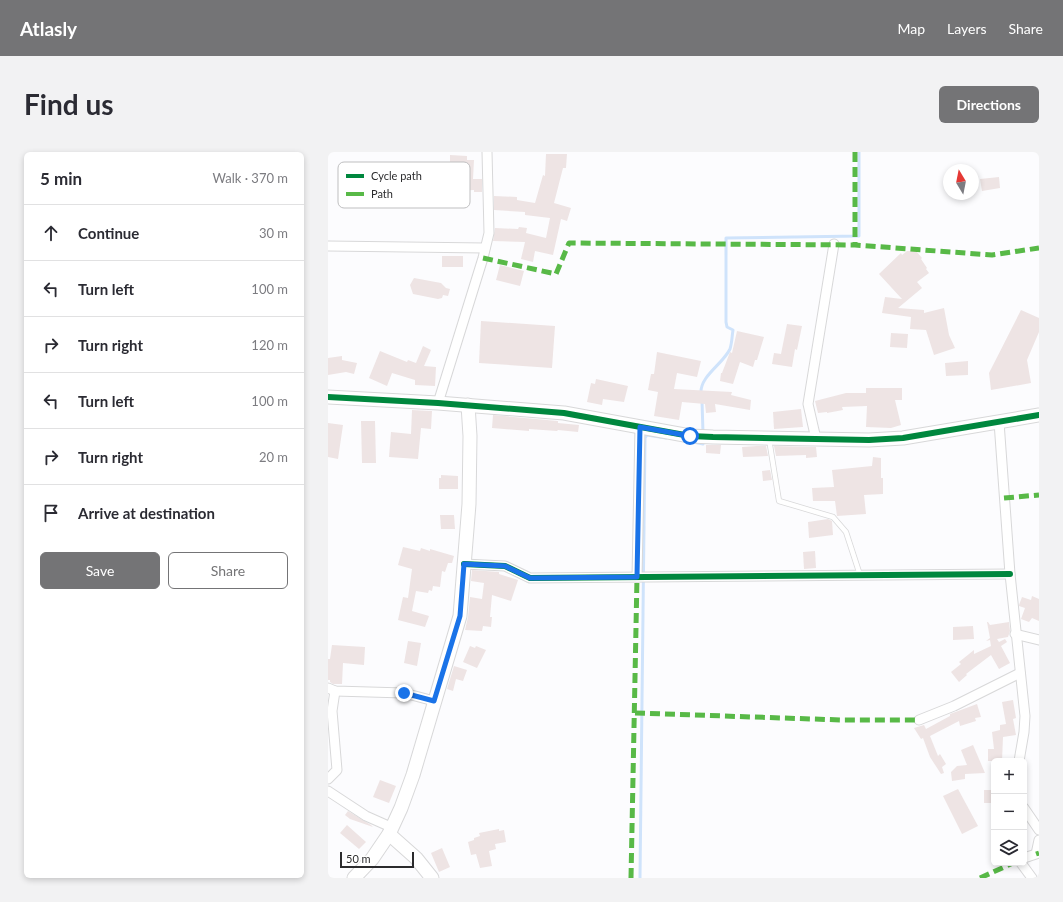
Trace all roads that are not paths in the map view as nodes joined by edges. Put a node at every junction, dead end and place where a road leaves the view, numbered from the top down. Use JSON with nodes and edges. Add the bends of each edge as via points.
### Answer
{"nodes":[{"id":1,"x":486,"y":152,"type":"edge"},
{"id":2,"x":834,"y":244,"type":"dead end"},
{"id":3,"x":328,"y":246,"type":"edge"},
{"id":4,"x":485,"y":248,"type":"junction"},
{"id":5,"x":328,"y":396,"type":"edge"},
{"id":6,"x":438,"y":403,"type":"junction"},
{"id":7,"x":468,"y":405,"type":"junction"},
{"id":8,"x":1039,"y":415,"type":"edge"},
{"id":9,"x":999,"y":422,"type":"junction"},
{"id":10,"x":640,"y":427,"type":"junction"},
{"id":11,"x":769,"y":438,"type":"junction"},
{"id":12,"x":816,"y":439,"type":"junction"},
{"id":13,"x":464,"y":564,"type":"junction"},
{"id":14,"x":1010,"y":574,"type":"junction"},
{"id":15,"x":860,"y":575,"type":"junction"},
{"id":16,"x":637,"y":577,"type":"junction"},
{"id":17,"x":1015,"y":634,"type":"junction"},
{"id":18,"x":1039,"y":640,"type":"edge"},
{"id":19,"x":1020,"y":673,"type":"junction"},
{"id":20,"x":332,"y":690,"type":"edge"},
{"id":21,"x":434,"y":701,"type":"junction"},
{"id":22,"x":919,"y":720,"type":"dead end"},
{"id":23,"x":1020,"y":758,"type":"edge"},
{"id":24,"x":328,"y":779,"type":"edge"},
{"id":25,"x":328,"y":791,"type":"edge"},
{"id":26,"x":1027,"y":812,"type":"edge"},
{"id":27,"x":1039,"y":830,"type":"edge"},
{"id":28,"x":391,"y":831,"type":"junction"},
{"id":29,"x":1039,"y":840,"type":"edge"},
{"id":30,"x":1027,"y":857,"type":"edge"},
{"id":31,"x":1023,"y":866,"type":"edge"},
{"id":32,"x":354,"y":878,"type":"edge"},
{"id":33,"x":432,"y":878,"type":"edge"},
{"id":34,"x":1032,"y":878,"type":"edge"}],
"edges":[{"from":1,"to":4,"type":"street","via":[[489,233]]},
{"from":2,"to":12,"type":"street","via":[[808,404]]},
{"from":3,"to":4,"type":"street"},
{"from":4,"to":6,"type":"street"},
{"from":5,"to":6,"type":"street"},
{"from":6,"to":7,"type":"street"},
{"from":7,"to":10,"type":"street","via":[[564,413]]},
{"from":7,"to":13,"type":"street","via":[[469,504]]},
{"from":8,"to":9,"type":"street"},
{"from":9,"to":12,"type":"street","via":[[903,438]]},
{"from":9,"to":14,"type":"street"},
{"from":10,"to":11,"type":"street","via":[[690,436]]},
{"from":10,"to":16,"type":"street"},
{"from":11,"to":12,"type":"street"},
{"from":11,"to":15,"type":"lane","via":[[779,501],[833,517],[846,532]]},
{"from":13,"to":16,"type":"street","via":[[505,566],[530,578]]},
{"from":13,"to":21,"type":"street","via":[[460,616]]},
{"from":14,"to":15,"type":"street"},
{"from":14,"to":17,"type":"street"},
{"from":15,"to":16,"type":"street"},
{"from":17,"to":18,"type":"street"},
{"from":17,"to":19,"type":"street"},
{"from":19,"to":22,"type":"street","via":[[954,706]]},
{"from":19,"to":23,"type":"street","via":[[1025,716]]},
{"from":20,"to":21,"type":"street","via":[[404,693]]},
{"from":20,"to":24,"type":"street","via":[[337,770]]},
{"from":21,"to":28,"type":"street","via":[[413,775]]},
{"from":25,"to":28,"type":"street"},
{"from":26,"to":27,"type":"street"},
{"from":28,"to":32,"type":"street","via":[[372,859]]},
{"from":28,"to":33,"type":"street"},
{"from":29,"to":30,"type":"street","via":[[1036,854]]},
{"from":31,"to":34,"type":"street"}]}
